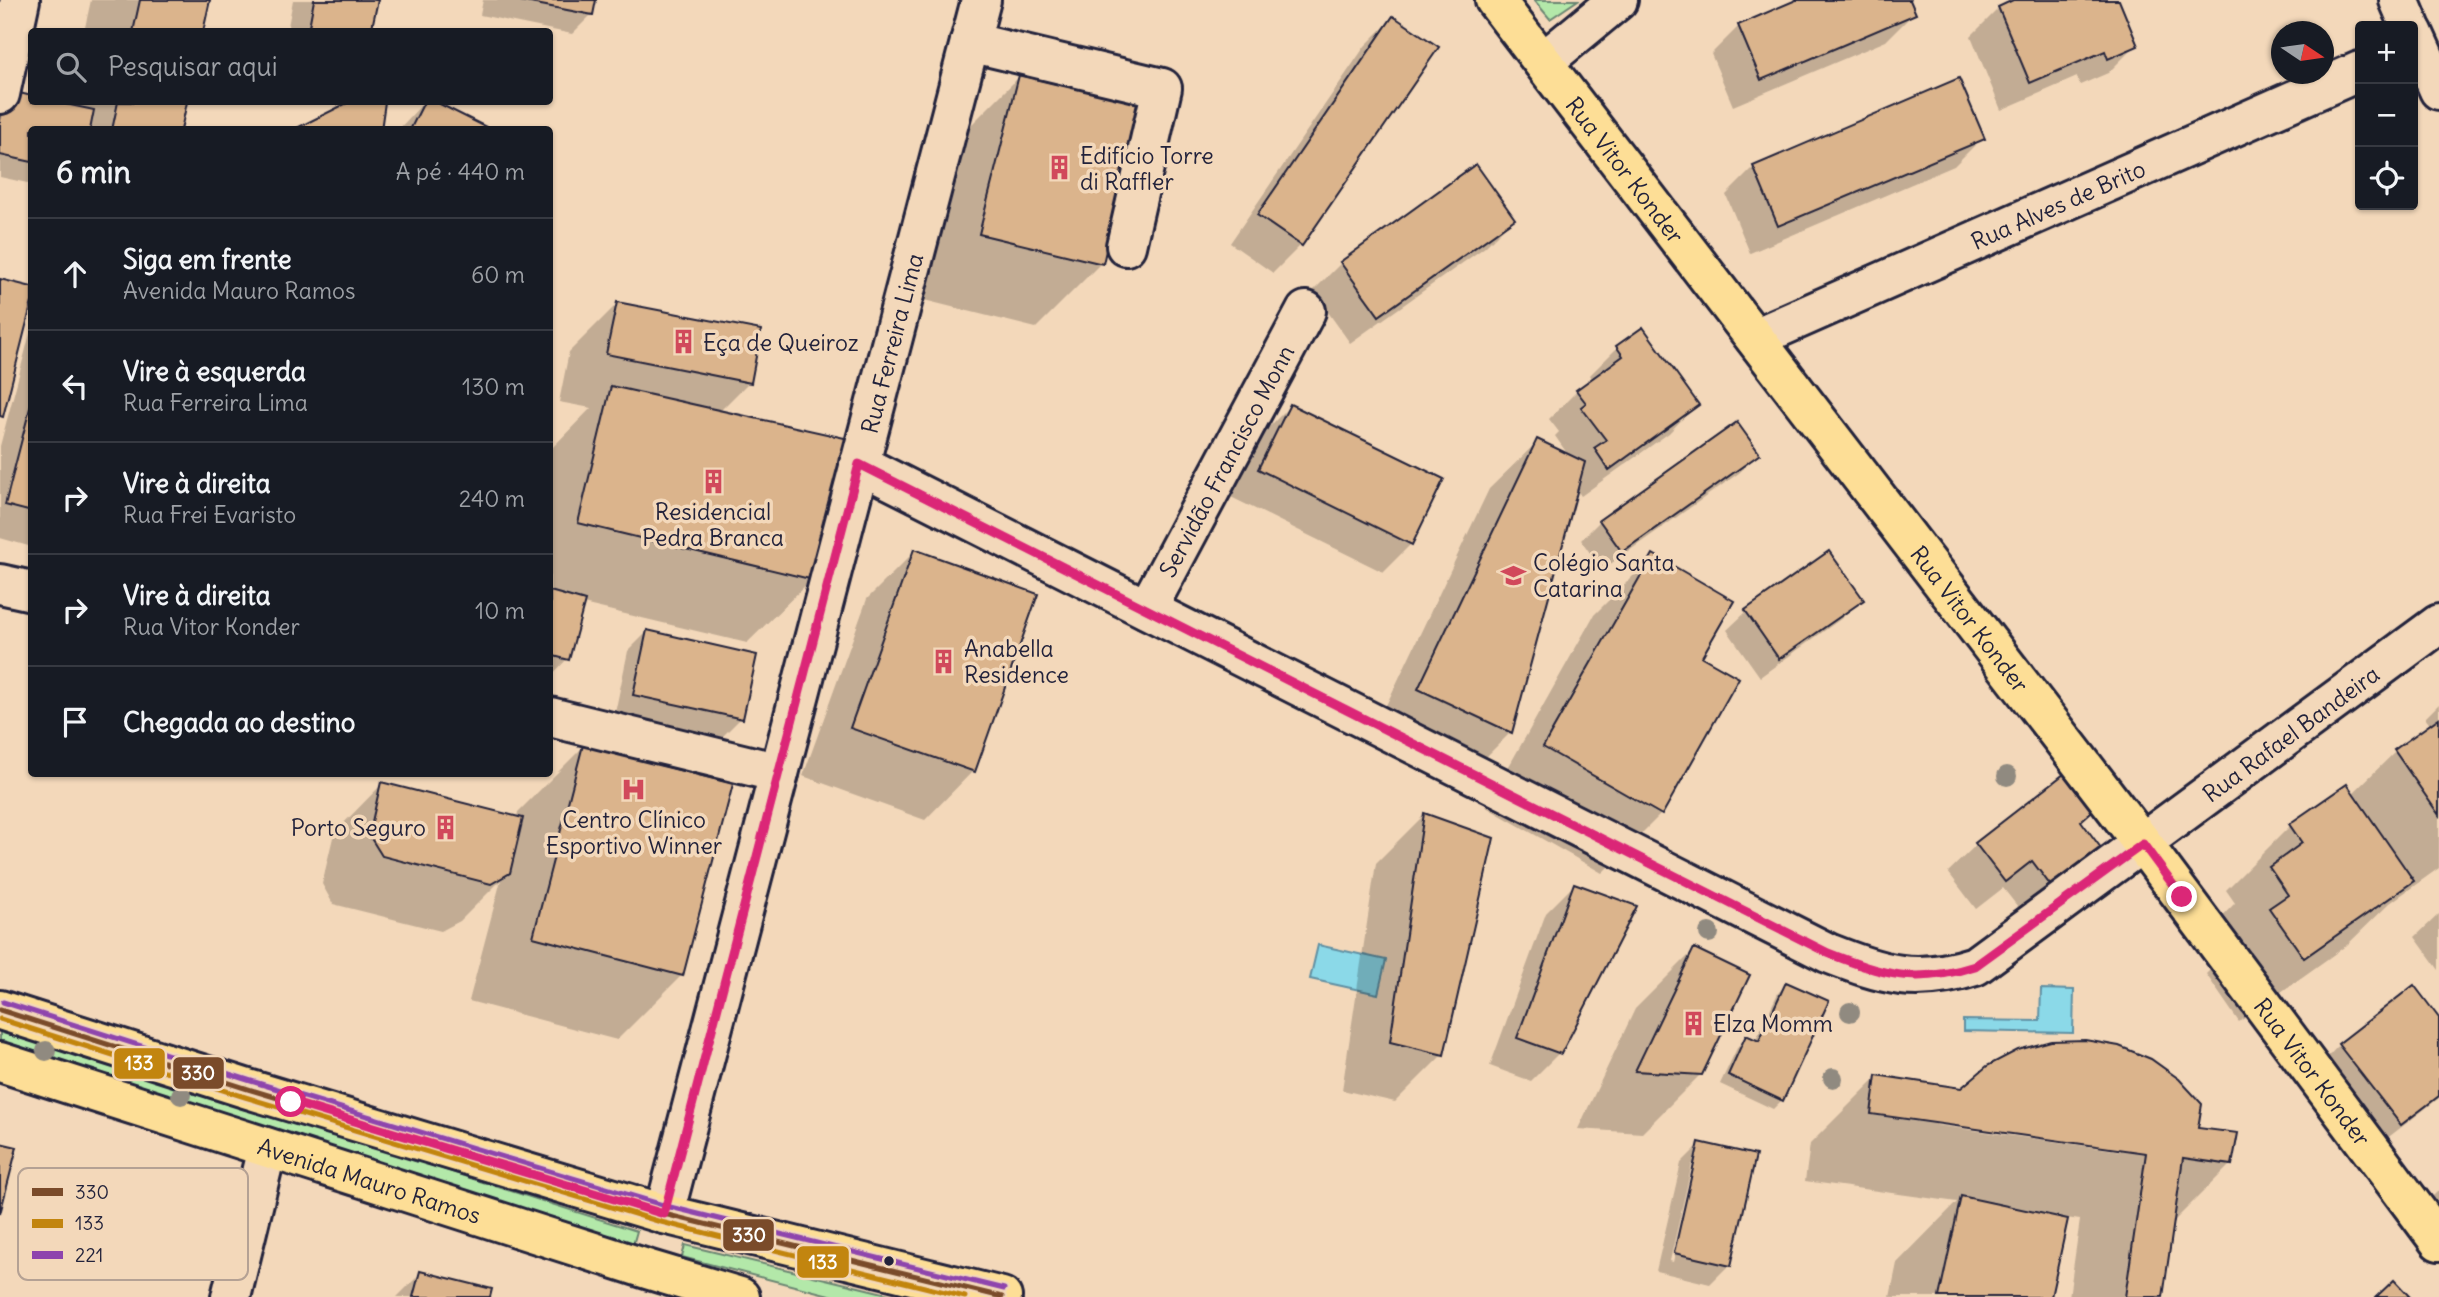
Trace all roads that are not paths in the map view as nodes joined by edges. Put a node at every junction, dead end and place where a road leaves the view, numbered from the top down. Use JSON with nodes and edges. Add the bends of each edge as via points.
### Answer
{"nodes":[{"id":1,"x":20,"y":0,"type":"edge"},
{"id":2,"x":981,"y":0,"type":"edge"},
{"id":3,"x":1495,"y":0,"type":"edge"},
{"id":4,"x":1618,"y":0,"type":"edge"},
{"id":5,"x":2399,"y":0,"type":"edge"},
{"id":6,"x":2419,"y":38,"type":"edge"},
{"id":7,"x":970,"y":42,"type":"junction"},
{"id":8,"x":1543,"y":62,"type":"junction"},
{"id":9,"x":2355,"y":73,"type":"edge"},
{"id":10,"x":2439,"y":90,"type":"edge"},
{"id":11,"x":0,"y":94,"type":"edge"},
{"id":12,"x":1126,"y":246,"type":"dead end"},
{"id":13,"x":1306,"y":311,"type":"dead end"},
{"id":14,"x":1755,"y":338,"type":"junction"},
{"id":15,"x":859,"y":464,"type":"junction"},
{"id":16,"x":0,"y":584,"type":"edge"},
{"id":17,"x":28,"y":590,"type":"edge"},
{"id":18,"x":1147,"y":609,"type":"junction"},
{"id":19,"x":2439,"y":624,"type":"edge"},
{"id":20,"x":553,"y":718,"type":"edge"},
{"id":21,"x":779,"y":773,"type":"junction"},
{"id":22,"x":2143,"y":844,"type":"junction"},
{"id":23,"x":0,"y":1010,"type":"edge"},
{"id":24,"x":0,"y":1062,"type":"edge"},
{"id":25,"x":267,"y":1148,"type":"junction"},
{"id":26,"x":664,"y":1214,"type":"junction"},
{"id":27,"x":248,"y":1227,"type":"edge"},
{"id":28,"x":2439,"y":1241,"type":"edge"},
{"id":29,"x":650,"y":1270,"type":"junction"},
{"id":30,"x":740,"y":1297,"type":"edge"},
{"id":31,"x":1002,"y":1297,"type":"edge"}],
"edges":[{"from":1,"to":11,"type":"street"},
{"from":2,"to":7,"type":"street","name":"Rua Ferreira Lima"},
{"from":3,"to":8,"type":"main road","name":"Rua Vitor Konder"},
{"from":4,"to":8,"type":"street"},
{"from":5,"to":6,"type":"street"},
{"from":6,"to":10,"type":"street"},
{"from":7,"to":12,"type":"street","via":[[1162,88]]},
{"from":7,"to":15,"type":"street","name":"Rua Ferreira Lima"},
{"from":8,"to":14,"type":"main road","name":"Rua Vitor Konder"},
{"from":9,"to":14,"type":"street","name":"Rua Alves de Brito"},
{"from":13,"to":18,"type":"street","name":"Servidão Francisco Monn"},
{"from":14,"to":22,"type":"main road","name":"Rua Vitor Konder"},
{"from":15,"to":18,"type":"street","name":"Rua Rafael Bandeira"},
{"from":15,"to":21,"type":"street","name":"Rua Ferreira Lima"},
{"from":16,"to":17,"type":"street"},
{"from":18,"to":22,"type":"street","name":"Rua Rafael Bandeira","via":[[1828,953],[1886,974],[1920,978],[1975,966]]},
{"from":19,"to":22,"type":"street","name":"Rua Rafael Bandeira"},
{"from":20,"to":21,"type":"street"},
{"from":21,"to":26,"type":"street","name":"Rua Ferreira Lima"},
{"from":22,"to":28,"type":"main road","name":"Rua Vitor Konder"},
{"from":23,"to":26,"type":"main road"},
{"from":24,"to":25,"type":"main road","name":"Avenida Mauro Ramos"},
{"from":25,"to":27,"type":"street"},
{"from":25,"to":29,"type":"main road","name":"Avenida Mauro Ramos"},
{"from":26,"to":29,"type":"main road"},
{"from":26,"to":31,"type":"main road"},
{"from":29,"to":30,"type":"main road","name":"Avenida Mauro Ramos"}]}
